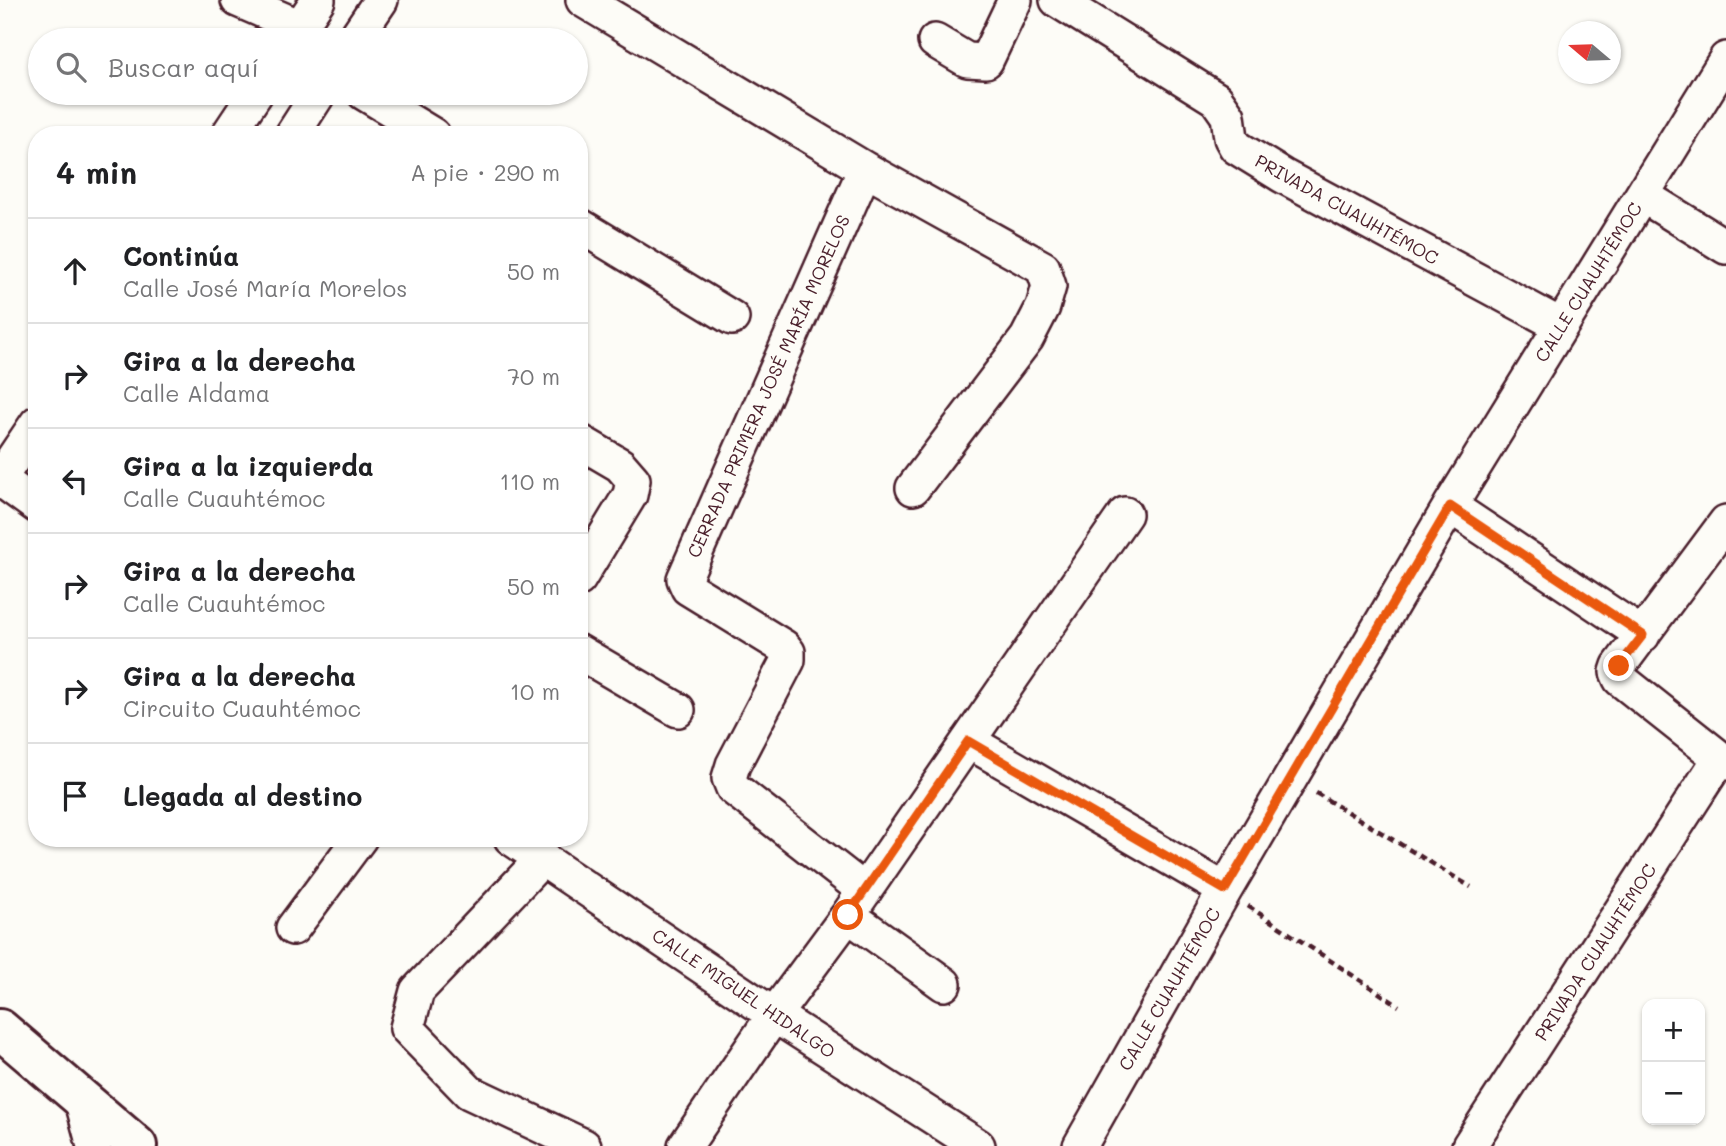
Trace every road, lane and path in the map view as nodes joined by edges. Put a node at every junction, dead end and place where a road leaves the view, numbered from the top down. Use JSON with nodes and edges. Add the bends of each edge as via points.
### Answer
{"nodes":[{"id":1,"x":239,"y":0,"type":"edge"},
{"id":2,"x":380,"y":0,"type":"edge"},
{"id":3,"x":583,"y":0,"type":"edge"},
{"id":4,"x":1015,"y":0,"type":"edge"},
{"id":5,"x":1057,"y":0,"type":"edge"},
{"id":6,"x":303,"y":22,"type":"edge"},
{"id":7,"x":362,"y":28,"type":"edge"},
{"id":8,"x":935,"y":41,"type":"dead end"},
{"id":9,"x":1726,"y":59,"type":"edge"},
{"id":10,"x":248,"y":105,"type":"edge"},
{"id":11,"x":311,"y":105,"type":"edge"},
{"id":12,"x":383,"y":105,"type":"edge"},
{"id":13,"x":234,"y":126,"type":"edge"},
{"id":14,"x":298,"y":126,"type":"edge"},
{"id":15,"x":417,"y":126,"type":"edge"},
{"id":16,"x":865,"y":169,"type":"junction"},
{"id":17,"x":1642,"y":195,"type":"junction"},
{"id":18,"x":588,"y":230,"type":"edge"},
{"id":19,"x":1726,"y":247,"type":"edge"},
{"id":20,"x":732,"y":318,"type":"dead end"},
{"id":21,"x":1560,"y":325,"type":"junction"},
{"id":22,"x":28,"y":436,"type":"edge"},
{"id":23,"x":588,"y":446,"type":"edge"},
{"id":24,"x":0,"y":478,"type":"edge"},
{"id":25,"x":913,"y":488,"type":"dead end"},
{"id":26,"x":28,"y":499,"type":"edge"},
{"id":27,"x":1450,"y":506,"type":"junction"},
{"id":28,"x":1125,"y":514,"type":"dead end"},
{"id":29,"x":1726,"y":522,"type":"edge"},
{"id":30,"x":588,"y":564,"type":"edge"},
{"id":31,"x":1643,"y":635,"type":"junction"},
{"id":32,"x":588,"y":657,"type":"edge"},
{"id":33,"x":678,"y":710,"type":"dead end"},
{"id":34,"x":968,"y":741,"type":"junction"},
{"id":35,"x":1723,"y":761,"type":"edge"},
{"id":36,"x":1292,"y":778,"type":"junction"},
{"id":37,"x":353,"y":847,"type":"edge"},
{"id":38,"x":525,"y":847,"type":"edge"},
{"id":39,"x":543,"y":858,"type":"junction"},
{"id":40,"x":1471,"y":887,"type":"dead end"},
{"id":41,"x":1225,"y":890,"type":"junction"},
{"id":42,"x":857,"y":903,"type":"junction"},
{"id":43,"x":293,"y":928,"type":"dead end"},
{"id":44,"x":944,"y":984,"type":"dead end"},
{"id":45,"x":1399,"y":1006,"type":"dead end"},
{"id":46,"x":774,"y":1015,"type":"junction"},
{"id":47,"x":0,"y":1029,"type":"edge"},
{"id":48,"x":81,"y":1098,"type":"junction"},
{"id":49,"x":93,"y":1146,"type":"edge"},
{"id":50,"x":137,"y":1146,"type":"edge"},
{"id":51,"x":584,"y":1146,"type":"edge"},
{"id":52,"x":685,"y":1146,"type":"edge"},
{"id":53,"x":978,"y":1146,"type":"edge"},
{"id":54,"x":1080,"y":1146,"type":"edge"},
{"id":55,"x":1469,"y":1146,"type":"edge"}],
"edges":[{"from":1,"to":6,"type":"street"},
{"from":2,"to":7,"type":"street"},
{"from":3,"to":16,"type":"street"},
{"from":4,"to":8,"type":"street","via":[[986,61],[967,60]]},
{"from":5,"to":21,"type":"street","name":"PRIVADA CUAUHTÉMOC","via":[[1216,99],[1228,116],[1236,148]]},
{"from":9,"to":17,"type":"street","name":"CALLE CUAUHTÉMOC"},
{"from":10,"to":13,"type":"street"},
{"from":11,"to":14,"type":"street"},
{"from":12,"to":15,"type":"street"},
{"from":16,"to":25,"type":"street","via":[[1043,268],[1049,286],[1027,338]]},
{"from":16,"to":42,"type":"street","name":"CERRADA PRIMERA JOSÉ MARÍA MORELOS","via":[[684,579],[688,588],[788,652],[729,778],[733,788]]},
{"from":17,"to":19,"type":"street"},
{"from":17,"to":21,"type":"street","name":"CALLE CUAUHTÉMOC"},
{"from":18,"to":20,"type":"street"},
{"from":21,"to":27,"type":"street","name":"CALLE CUAUHTÉMOC"},
{"from":22,"to":24,"type":"street"},
{"from":23,"to":30,"type":"street","via":[[620,465],[633,480],[630,495]]},
{"from":24,"to":26,"type":"street"},
{"from":27,"to":31,"type":"street"},
{"from":27,"to":36,"type":"street","name":"CALLE CUAUHTÉMOC"},
{"from":28,"to":34,"type":"street"},
{"from":29,"to":31,"type":"street"},
{"from":31,"to":35,"type":"street","via":[[1619,666],[1620,679]]},
{"from":32,"to":33,"type":"street"},
{"from":34,"to":41,"type":"street"},
{"from":34,"to":42,"type":"street"},
{"from":35,"to":55,"type":"street","name":"PRIVADA CUAUHTÉMOC"},
{"from":36,"to":40,"type":"path"},
{"from":36,"to":41,"type":"street","name":"CALLE CUAUHTÉMOC"},
{"from":37,"to":43,"type":"street"},
{"from":38,"to":39,"type":"street","name":"CALLE MIGUEL HIDALGO"},
{"from":39,"to":46,"type":"street","name":"CALLE MIGUEL HIDALGO"},
{"from":39,"to":51,"type":"street","via":[[417,991],[407,1028],[469,1093]]},
{"from":41,"to":45,"type":"path"},
{"from":41,"to":54,"type":"street","name":"CALLE CUAUHTÉMOC"},
{"from":42,"to":44,"type":"street"},
{"from":42,"to":46,"type":"street"},
{"from":46,"to":52,"type":"street"},
{"from":46,"to":53,"type":"street","name":"CALLE MIGUEL HIDALGO"},
{"from":47,"to":48,"type":"main road"},
{"from":48,"to":49,"type":"street"},
{"from":48,"to":50,"type":"main road"}]}
